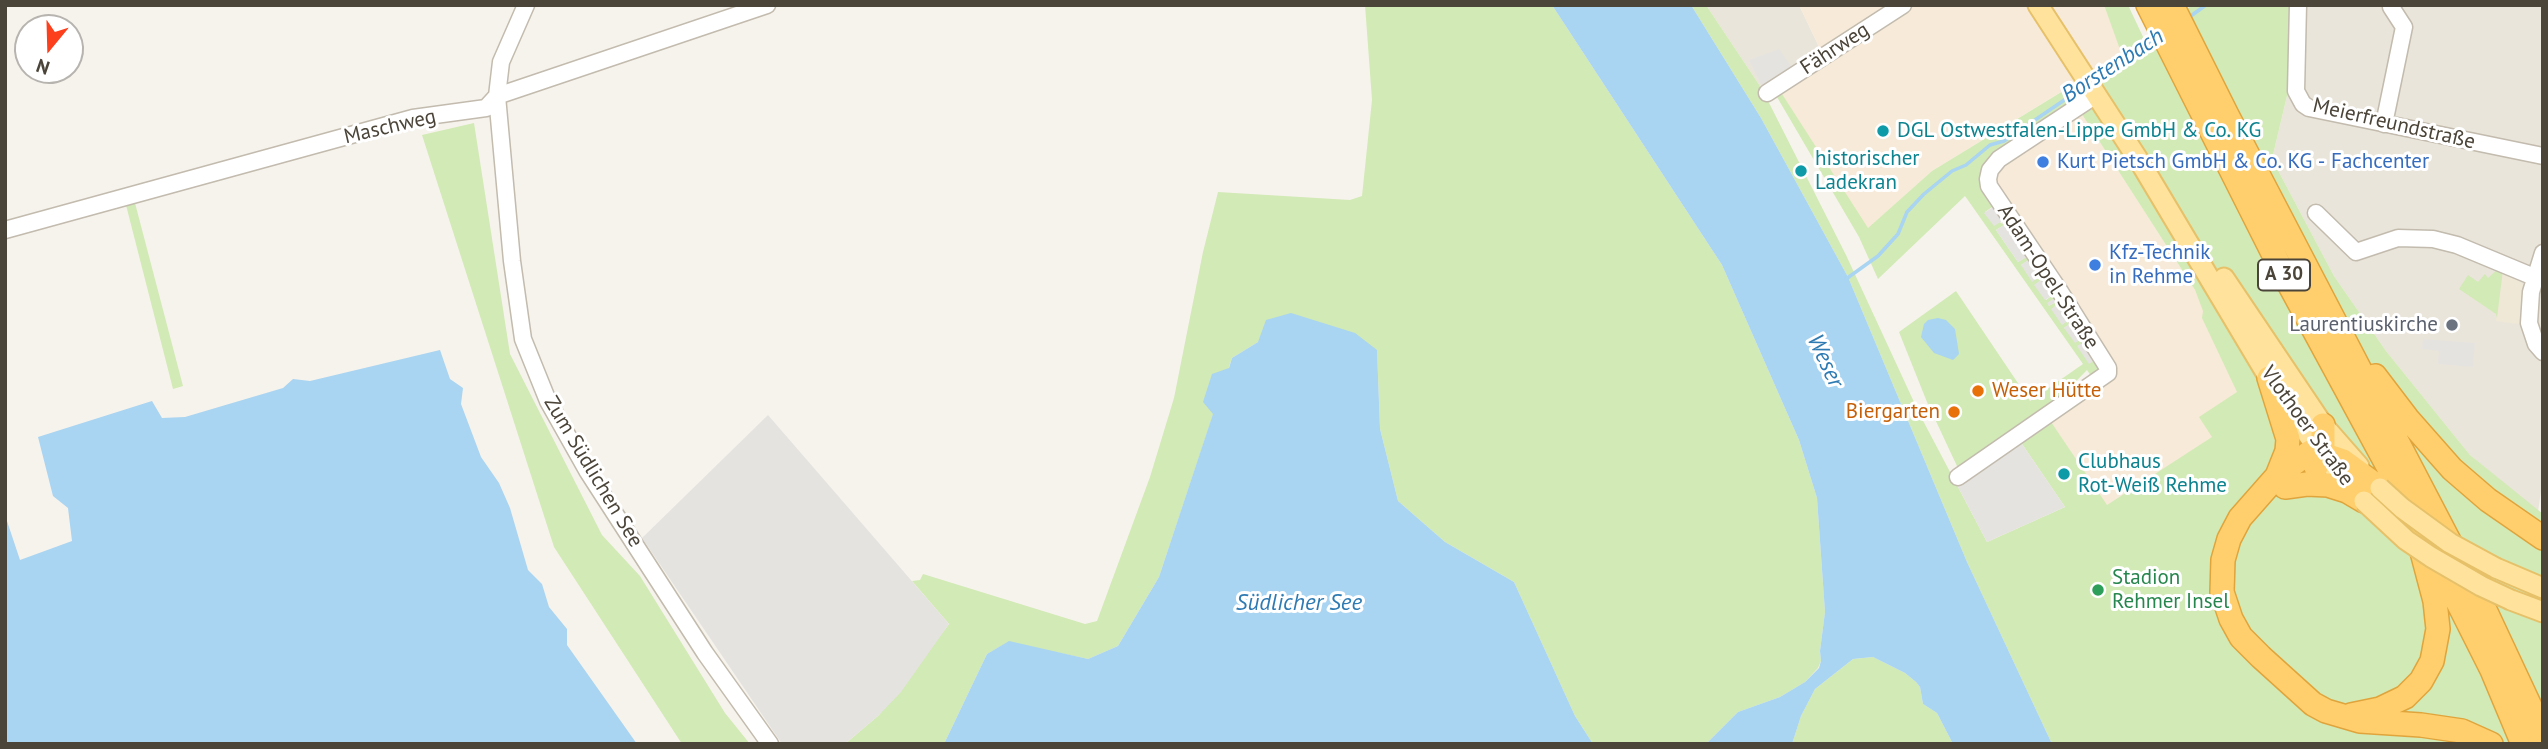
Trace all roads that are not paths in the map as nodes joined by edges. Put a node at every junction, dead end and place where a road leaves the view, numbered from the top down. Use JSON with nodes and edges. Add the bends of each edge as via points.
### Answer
{"nodes":[{"id":1,"x":526,"y":5,"type":"edge"},
{"id":2,"x":768,"y":5,"type":"edge"},
{"id":3,"x":1903,"y":5,"type":"edge"},
{"id":4,"x":2038,"y":5,"type":"edge"},
{"id":5,"x":2148,"y":5,"type":"edge"},
{"id":6,"x":2298,"y":5,"type":"edge"},
{"id":7,"x":2391,"y":6,"type":"edge"},
{"id":8,"x":2172,"y":25,"type":"edge"},
{"id":9,"x":1767,"y":93,"type":"dead end"},
{"id":10,"x":2096,"y":95,"type":"junction"},
{"id":11,"x":497,"y":96,"type":"junction"},
{"id":12,"x":2384,"y":124,"type":"junction"},
{"id":13,"x":2543,"y":156,"type":"edge"},
{"id":14,"x":2143,"y":167,"type":"junction"},
{"id":15,"x":2316,"y":213,"type":"dead end"},
{"id":16,"x":5,"y":230,"type":"edge"},
{"id":17,"x":2543,"y":253,"type":"edge"},
{"id":18,"x":2304,"y":264,"type":"junction"},
{"id":19,"x":2534,"y":277,"type":"junction"},
{"id":20,"x":2543,"y":352,"type":"edge"},
{"id":21,"x":2269,"y":378,"type":"junction"},
{"id":22,"x":2323,"y":425,"type":"junction"},
{"id":23,"x":2323,"y":453,"type":"junction"},
{"id":24,"x":1958,"y":477,"type":"dead end"},
{"id":25,"x":2281,"y":481,"type":"junction"},
{"id":26,"x":2372,"y":494,"type":"junction"},
{"id":27,"x":2410,"y":508,"type":"junction"},
{"id":28,"x":2543,"y":538,"type":"edge"},
{"id":29,"x":2543,"y":588,"type":"edge"},
{"id":30,"x":2543,"y":612,"type":"edge"},
{"id":31,"x":2340,"y":716,"type":"junction"},
{"id":32,"x":2538,"y":735,"type":"edge"},
{"id":33,"x":770,"y":744,"type":"edge"},
{"id":34,"x":2491,"y":744,"type":"edge"}],
"edges":[{"from":1,"to":11,"type":"street","name":"Zum Südlichen See","via":[[501,62]]},
{"from":2,"to":11,"type":"street","name":"Maschweg"},
{"from":3,"to":9,"type":"street","name":"Fährweg"},
{"from":4,"to":10,"type":"main road","name":"Vlothoer Straße"},
{"from":5,"to":8,"type":"highway","number":"A 30"},
{"from":6,"to":12,"type":"street","name":"Meierfreundstraße","via":[[2296,91],[2303,104]]},
{"from":7,"to":12,"type":"street","via":[[2404,27]]},
{"from":8,"to":18,"type":"highway","number":"A 30"},
{"from":8,"to":27,"type":"highway","number":"A 30","via":[[2281,270]]},
{"from":10,"to":14,"type":"main road","name":"Vlothoer Straße"},
{"from":10,"to":24,"type":"street","name":"Adam-Opel-Straße","via":[[1999,159],[1988,178],[1989,187],[2108,373]]},
{"from":11,"to":16,"type":"street","name":"Maschweg","via":[[486,108],[413,118]]},
{"from":11,"to":33,"type":"street","name":"Zum Südlichen See","via":[[523,339],[548,401],[588,472],[705,653]]},
{"from":12,"to":13,"type":"street","name":"Meierfreundstraße"},
{"from":14,"to":21,"type":"main road","name":"Vlothoer Straße"},
{"from":14,"to":22,"type":"main road","name":"Vlothoer Straße","via":[[2178,207]]},
{"from":15,"to":19,"type":"street","via":[[2356,252],[2398,238],[2433,239]]},
{"from":17,"to":19,"type":"street"},
{"from":18,"to":28,"type":"highway","via":[[2332,297],[2373,373],[2407,418],[2470,485]]},
{"from":18,"to":32,"type":"highway","number":"A 30","via":[[2453,547]]},
{"from":19,"to":20,"type":"street","via":[[2529,323]]},
{"from":21,"to":23,"type":"main road","name":"Vlothoer Straße"},
{"from":21,"to":25,"type":"highway","via":[[2288,439]]},
{"from":22,"to":23,"type":"highway"},
{"from":22,"to":26,"type":"main road","name":"Vlothoer Straße"},
{"from":23,"to":25,"type":"highway","via":[[2310,453]]},
{"from":23,"to":26,"type":"highway","via":[[2343,461]]},
{"from":25,"to":26,"type":"highway"},
{"from":25,"to":31,"type":"highway","via":[[2240,518],[2223,560],[2222,593],[2241,636],[2260,657],[2313,704]]},
{"from":26,"to":29,"type":"main road","name":"Vlothoer Straße","bridge":true,"via":[[2496,568]]},
{"from":26,"to":30,"type":"main road","name":"Vlothoer Straße","bridge":true,"via":[[2406,540],[2464,577]]},
{"from":27,"to":31,"type":"highway","via":[[2435,601],[2438,629],[2432,662],[2405,696],[2380,709]]},
{"from":27,"to":32,"type":"highway","number":"A 30","via":[[2492,670]]},
{"from":31,"to":34,"type":"highway","via":[[2360,722],[2462,731]]}]}
